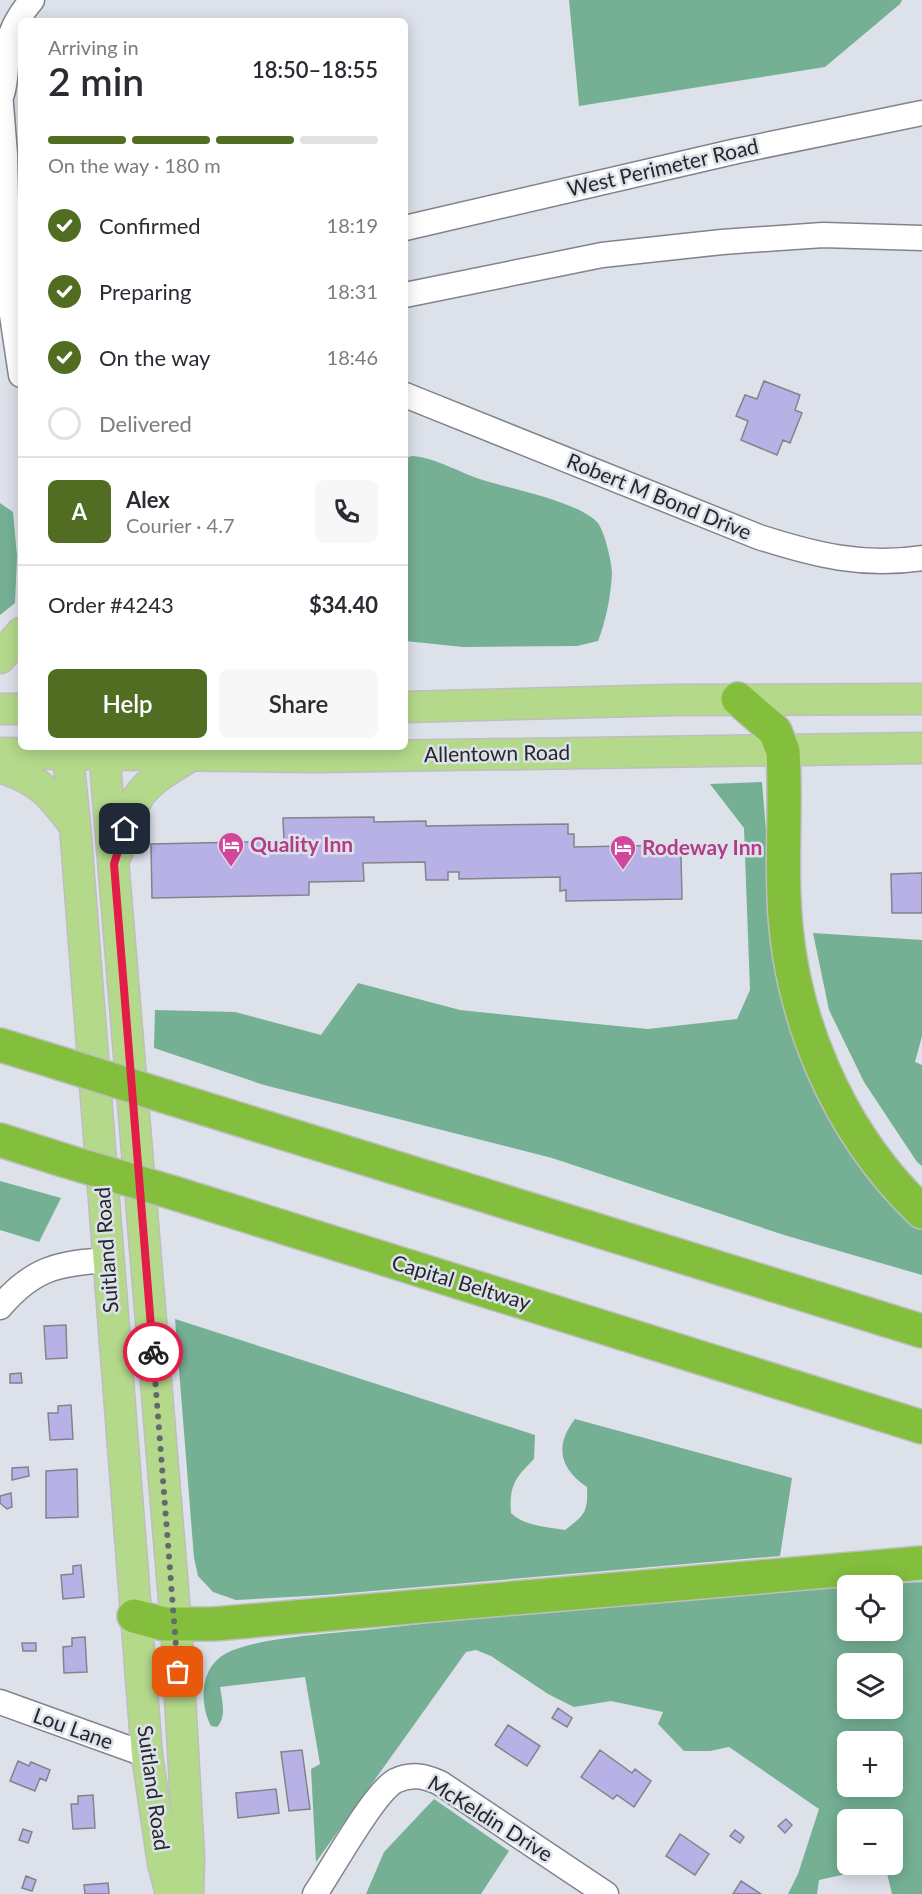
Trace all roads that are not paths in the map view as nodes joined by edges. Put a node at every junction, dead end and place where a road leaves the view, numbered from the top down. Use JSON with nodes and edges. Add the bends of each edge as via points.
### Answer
{"nodes":[{"id":1,"x":37,"y":6,"type":"edge"},
{"id":2,"x":0,"y":10,"type":"edge"},
{"id":3,"x":28,"y":18,"type":"edge"},
{"id":4,"x":18,"y":31,"type":"edge"},
{"id":5,"x":1,"y":93,"type":"edge"},
{"id":6,"x":922,"y":113,"type":"edge"},
{"id":7,"x":408,"y":227,"type":"edge"},
{"id":8,"x":922,"y":237,"type":"edge"},
{"id":9,"x":408,"y":294,"type":"edge"},
{"id":10,"x":11,"y":316,"type":"edge"},
{"id":11,"x":18,"y":357,"type":"edge"},
{"id":12,"x":408,"y":396,"type":"edge"},
{"id":13,"x":922,"y":558,"type":"edge"},
{"id":14,"x":18,"y":637,"type":"edge"},
{"id":15,"x":0,"y":658,"type":"edge"},
{"id":16,"x":738,"y":699,"type":"junction"},
{"id":17,"x":922,"y":699,"type":"edge"},
{"id":18,"x":408,"y":707,"type":"edge"},
{"id":19,"x":0,"y":709,"type":"edge"},
{"id":20,"x":18,"y":709,"type":"edge"},
{"id":21,"x":922,"y":748,"type":"edge"},
{"id":22,"x":67,"y":750,"type":"edge"},
{"id":23,"x":106,"y":750,"type":"edge"},
{"id":24,"x":783,"y":751,"type":"junction"},
{"id":25,"x":0,"y":753,"type":"edge"},
{"id":26,"x":194,"y":754,"type":"junction"},
{"id":27,"x":0,"y":767,"type":"edge"},
{"id":28,"x":75,"y":826,"type":"junction"},
{"id":29,"x":114,"y":864,"type":"junction"},
{"id":30,"x":0,"y":1045,"type":"edge"},
{"id":31,"x":0,"y":1140,"type":"edge"},
{"id":32,"x":922,"y":1212,"type":"edge"},
{"id":33,"x":108,"y":1260,"type":"junction"},
{"id":34,"x":0,"y":1307,"type":"edge"},
{"id":35,"x":922,"y":1331,"type":"edge"},
{"id":36,"x":922,"y":1427,"type":"edge"},
{"id":37,"x":922,"y":1563,"type":"edge"},
{"id":38,"x":134,"y":1616,"type":"junction"},
{"id":39,"x":176,"y":1624,"type":"junction"},
{"id":40,"x":0,"y":1702,"type":"edge"},
{"id":41,"x":147,"y":1755,"type":"junction"},
{"id":42,"x":171,"y":1894,"type":"edge"},
{"id":43,"x":188,"y":1894,"type":"edge"},
{"id":44,"x":315,"y":1894,"type":"edge"},
{"id":45,"x":606,"y":1894,"type":"edge"}],
"edges":[{"from":1,"to":2,"type":"street"},
{"from":1,"to":3,"type":"street"},
{"from":4,"to":5,"type":"street","via":[[8,44],[7,80]]},
{"from":5,"to":10,"type":"street"},
{"from":6,"to":7,"type":"street","name":"West Perimeter Road","via":[[737,151]]},
{"from":8,"to":9,"type":"street","via":[[823,235],[602,255]]},
{"from":10,"to":11,"type":"street"},
{"from":12,"to":13,"type":"street","name":"Robert M Bond Drive","via":[[809,554],[876,562]]},
{"from":14,"to":15,"type":"main road"},
{"from":16,"to":17,"type":"main road"},
{"from":16,"to":18,"type":"main road"},
{"from":16,"to":24,"type":"highway","via":[[775,731]]},
{"from":19,"to":20,"type":"main road"},
{"from":21,"to":24,"type":"main road","name":"Allentown Road"},
{"from":22,"to":23,"type":"main road","name":"Allentown Road"},
{"from":22,"to":25,"type":"main road","name":"Allentown Road"},
{"from":22,"to":28,"type":"main road","name":"Suitland Road"},
{"from":23,"to":26,"type":"main road","name":"Allentown Road"},
{"from":23,"to":29,"type":"main road","name":"Suitland Road"},
{"from":24,"to":26,"type":"main road","name":"Allentown Road","via":[[315,757]]},
{"from":24,"to":32,"type":"highway","via":[[785,922],[802,1010],[823,1070],[852,1125],[886,1173]]},
{"from":26,"to":29,"type":"main road","via":[[143,790],[131,811]]},
{"from":27,"to":28,"type":"main road","via":[[42,786]]},
{"from":28,"to":33,"type":"main road","name":"Suitland Road"},
{"from":29,"to":39,"type":"main road","name":"Suitland Road"},
{"from":30,"to":35,"type":"highway","bridge":true},
{"from":31,"to":36,"type":"highway","name":"Capital Beltway","bridge":true},
{"from":33,"to":34,"type":"street","via":[[65,1264],[42,1271]]},
{"from":33,"to":38,"type":"main road","name":"Suitland Road"},
{"from":37,"to":39,"type":"highway","via":[[214,1624]]},
{"from":38,"to":39,"type":"highway"},
{"from":38,"to":41,"type":"main road","name":"Suitland Road"},
{"from":39,"to":43,"type":"main road","name":"Suitland Road"},
{"from":40,"to":41,"type":"street","name":"Lou Lane"},
{"from":41,"to":42,"type":"main road","name":"Suitland Road"},
{"from":44,"to":45,"type":"street","name":"McKeldin Drive","via":[[380,1794],[409,1776],[425,1776],[440,1783]]}]}
